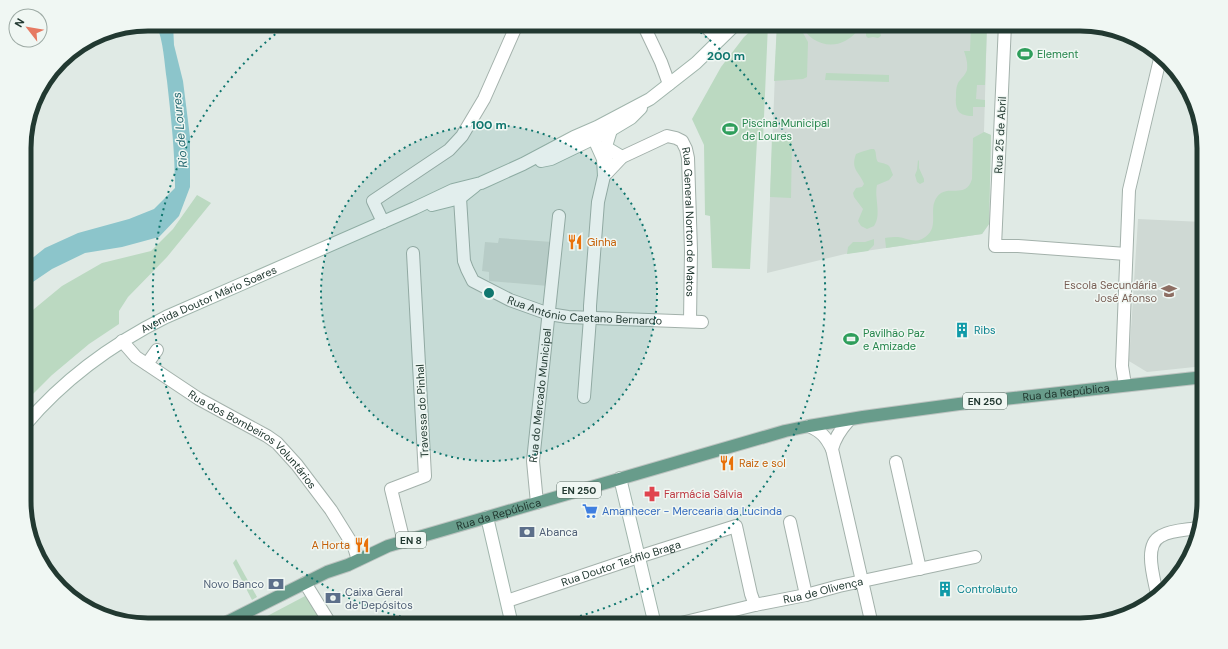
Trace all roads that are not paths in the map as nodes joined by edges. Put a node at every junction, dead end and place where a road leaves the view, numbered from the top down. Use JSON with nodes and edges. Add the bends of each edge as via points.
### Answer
{"nodes":[{"id":1,"x":514,"y":31,"type":"edge"},
{"id":2,"x":646,"y":31,"type":"edge"},
{"id":3,"x":711,"y":31,"type":"edge"},
{"id":4,"x":729,"y":31,"type":"edge"},
{"id":5,"x":1005,"y":31,"type":"edge"},
{"id":6,"x":719,"y":40,"type":"junction"},
{"id":7,"x":1159,"y":62,"type":"edge"},
{"id":8,"x":669,"y":84,"type":"junction"},
{"id":9,"x":650,"y":98,"type":"junction"},
{"id":10,"x":611,"y":130,"type":"junction"},
{"id":11,"x":589,"y":136,"type":"junction"},
{"id":12,"x":607,"y":148,"type":"junction"},
{"id":13,"x":622,"y":157,"type":"junction"},
{"id":14,"x":604,"y":176,"type":"junction"},
{"id":15,"x":481,"y":183,"type":"junction"},
{"id":16,"x":467,"y":186,"type":"junction"},
{"id":17,"x":460,"y":198,"type":"junction"},
{"id":18,"x":416,"y":208,"type":"junction"},
{"id":19,"x":559,"y":216,"type":"dead end"},
{"id":20,"x":383,"y":222,"type":"junction"},
{"id":21,"x":413,"y":253,"type":"dead end"},
{"id":22,"x":1126,"y":254,"type":"junction"},
{"id":23,"x":549,"y":314,"type":"junction"},
{"id":24,"x":590,"y":318,"type":"junction"},
{"id":25,"x":696,"y":321,"type":"joint"},
{"id":26,"x":122,"y":341,"type":"junction"},
{"id":27,"x":157,"y":350,"type":"dead end"},
{"id":28,"x":147,"y":364,"type":"junction"},
{"id":29,"x":1197,"y":378,"type":"edge"},
{"id":30,"x":1125,"y":386,"type":"junction"},
{"id":31,"x":584,"y":397,"type":"dead end"},
{"id":32,"x":31,"y":418,"type":"edge"},
{"id":33,"x":849,"y":420,"type":"junction"},
{"id":34,"x":809,"y":426,"type":"junction"},
{"id":35,"x":832,"y":449,"type":"junction"},
{"id":36,"x":896,"y":462,"type":"dead end"},
{"id":37,"x":620,"y":478,"type":"junction"},
{"id":38,"x":537,"y":503,"type":"junction"},
{"id":39,"x":487,"y":517,"type":"junction"},
{"id":40,"x":790,"y":522,"type":"dead end"},
{"id":41,"x":1193,"y":529,"type":"edge"},
{"id":42,"x":404,"y":542,"type":"junction"},
{"id":43,"x":638,"y":556,"type":"junction"},
{"id":44,"x":975,"y":557,"type":"dead end"},
{"id":45,"x":358,"y":560,"type":"junction"},
{"id":46,"x":920,"y":569,"type":"junction"},
{"id":47,"x":862,"y":581,"type":"junction"},
{"id":48,"x":305,"y":583,"type":"junction"},
{"id":49,"x":1156,"y":590,"type":"edge"},
{"id":50,"x":806,"y":595,"type":"junction"},
{"id":51,"x":507,"y":601,"type":"junction"},
{"id":52,"x":755,"y":605,"type":"junction"},
{"id":53,"x":237,"y":618,"type":"edge"},
{"id":54,"x":327,"y":618,"type":"edge"},
{"id":55,"x":511,"y":618,"type":"edge"},
{"id":56,"x":652,"y":618,"type":"edge"},
{"id":57,"x":702,"y":618,"type":"edge"},
{"id":58,"x":870,"y":618,"type":"edge"}],
"edges":[{"from":1,"to":20,"type":"street","via":[[484,99],[462,136],[449,150],[373,201]]},
{"from":2,"to":8,"type":"street"},
{"from":3,"to":6,"type":"street"},
{"from":4,"to":6,"type":"street","name":"Avenida Doutor Mário Soares"},
{"from":5,"to":22,"type":"street","name":"Rua 25 de Abril","via":[[994,246]]},
{"from":6,"to":8,"type":"street","name":"Avenida Doutor Mário Soares","via":[[696,63]]},
{"from":7,"to":22,"type":"street","via":[[1129,190]]},
{"from":8,"to":9,"type":"street","name":"Avenida Doutor Mário Soares"},
{"from":9,"to":10,"type":"street","name":"Avenida Doutor Mário Soares","via":[[631,118]]},
{"from":9,"to":11,"type":"street","name":"Avenida Doutor Mário Soares","via":[[597,127]]},
{"from":10,"to":11,"type":"street","name":"Avenida Doutor Mário Soares"},
{"from":10,"to":12,"type":"street"},
{"from":11,"to":14,"type":"street","via":[[603,159]]},
{"from":11,"to":15,"type":"street","name":"Avenida Doutor Mário Soares"},
{"from":12,"to":13,"type":"street"},
{"from":12,"to":14,"type":"street"},
{"from":13,"to":14,"type":"street"},
{"from":13,"to":25,"type":"street","name":"Rua General Norton de Matos","via":[[667,136],[682,141],[686,149],[689,166]]},
{"from":14,"to":24,"type":"street","via":[[598,202]]},
{"from":15,"to":16,"type":"street","name":"Avenida Doutor Mário Soares"},
{"from":15,"to":17,"type":"street","name":"Avenida Doutor Mário Soares"},
{"from":16,"to":17,"type":"street"},
{"from":16,"to":18,"type":"street","name":"Avenida Doutor Mário Soares"},
{"from":17,"to":18,"type":"street","name":"Avenida Doutor Mário Soares"},
{"from":17,"to":23,"type":"street","name":"Rua António Caetano Bernardo","via":[[464,261],[473,281],[510,300]]},
{"from":18,"to":20,"type":"street","name":"Avenida Doutor Mário Soares"},
{"from":19,"to":23,"type":"street","name":"Rua do Mercado Municipal"},
{"from":20,"to":26,"type":"street","name":"Avenida Doutor Mário Soares","via":[[166,317]]},
{"from":21,"to":42,"type":"street","name":"Travessa do Pinhal","via":[[425,476],[391,488]]},
{"from":22,"to":30,"type":"street","via":[[1122,366]]},
{"from":23,"to":24,"type":"street","name":"Rua António Caetano Bernardo"},
{"from":23,"to":38,"type":"street","name":"Rua do Mercado Municipal","via":[[533,461]]},
{"from":24,"to":25,"type":"street","name":"Rua António Caetano Bernardo"},
{"from":24,"to":31,"type":"street"},
{"from":26,"to":28,"type":"street","name":"Rua dos Bombeiros Voluntários","via":[[136,357]]},
{"from":26,"to":32,"type":"street","name":"Avenida Doutor Mário Soares","via":[[61,387]]},
{"from":27,"to":28,"type":"street"},
{"from":28,"to":45,"type":"street","name":"Rua dos Bombeiros Voluntários","via":[[199,399],[267,436],[285,451],[331,510],[354,547]]},
{"from":29,"to":30,"type":"main road","name":"Rua da República","number":"EN 250"},
{"from":30,"to":33,"type":"main road","name":"Rua da República","number":"EN 250","via":[[959,404]]},
{"from":33,"to":34,"type":"main road","name":"Rua da República","number":"EN 250"},
{"from":33,"to":35,"type":"street","via":[[834,440]]},
{"from":34,"to":35,"type":"street","via":[[828,439]]},
{"from":34,"to":37,"type":"main road","name":"Rua da República","number":"EN 250"},
{"from":35,"to":47,"type":"street"},
{"from":36,"to":46,"type":"street"},
{"from":37,"to":38,"type":"main road","name":"Rua da República","number":"EN 250"},
{"from":37,"to":43,"type":"street"},
{"from":38,"to":39,"type":"main road","name":"Rua da República","number":"EN 250"},
{"from":39,"to":42,"type":"main road","name":"Rua da República","number":"EN 8"},
{"from":39,"to":51,"type":"street"},
{"from":40,"to":50,"type":"street"},
{"from":41,"to":49,"type":"street","via":[[1169,532],[1160,536],[1151,546]]},
{"from":42,"to":45,"type":"main road","name":"Rua da República","number":"EN 8","via":[[388,546]]},
{"from":43,"to":51,"type":"street","name":"Rua Doutor Teófilo Braga"},
{"from":43,"to":52,"type":"street","name":"Rua Doutor Teófilo Braga","via":[[736,526]]},
{"from":43,"to":56,"type":"street"},
{"from":44,"to":46,"type":"street","name":"Rua de Olivença"},
{"from":45,"to":48,"type":"main road","name":"Rua da República","number":"EN 8"},
{"from":46,"to":47,"type":"street","name":"Rua de Olivença"},
{"from":47,"to":50,"type":"street","name":"Rua de Olivença"},
{"from":47,"to":58,"type":"street"},
{"from":48,"to":53,"type":"main road","name":"Rua da República","number":"EN 8"},
{"from":48,"to":54,"type":"street"},
{"from":50,"to":52,"type":"street","name":"Rua de Olivença"},
{"from":51,"to":55,"type":"street"},
{"from":52,"to":57,"type":"street","name":"Rua de Olivença"}]}
